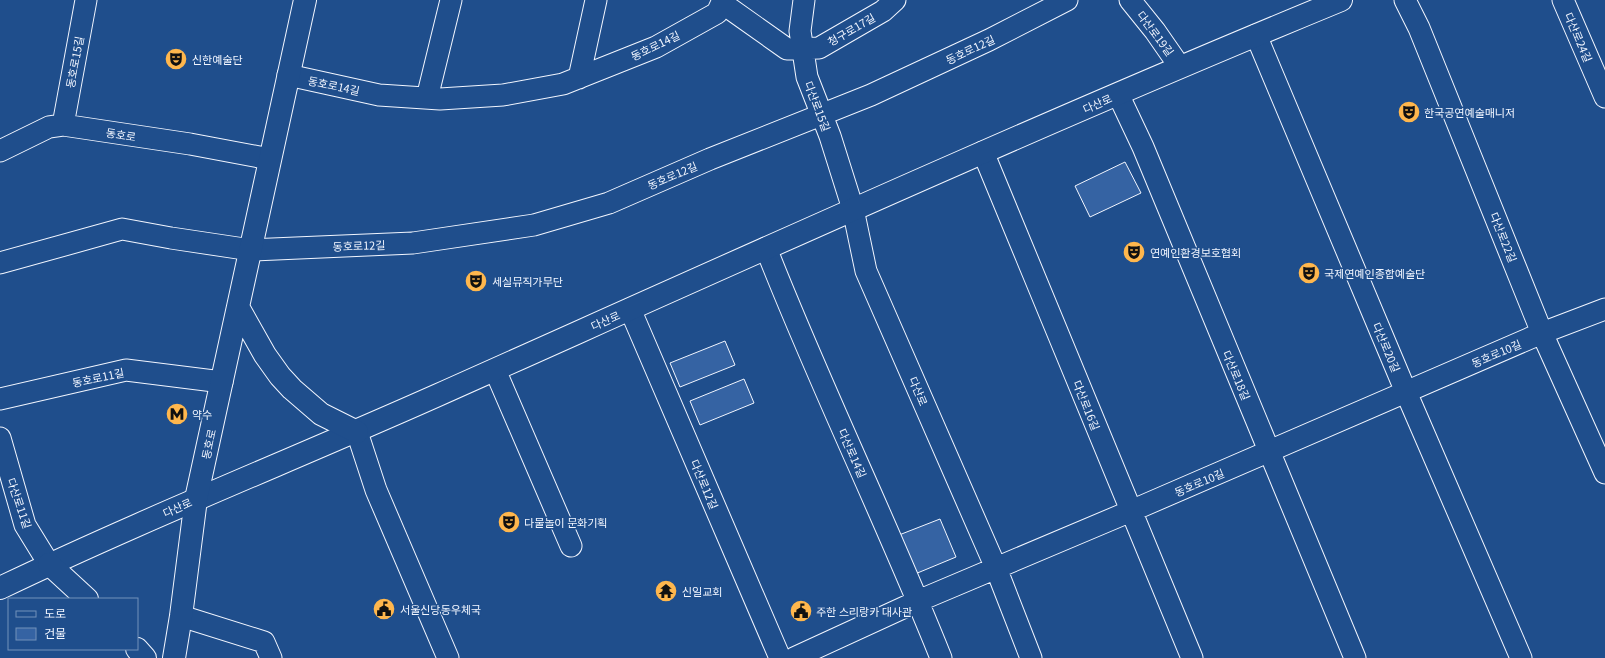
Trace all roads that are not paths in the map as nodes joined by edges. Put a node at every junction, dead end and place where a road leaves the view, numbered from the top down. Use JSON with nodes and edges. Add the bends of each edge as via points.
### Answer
{"nodes":[{"id":1,"x":86,"y":0,"type":"edge"},
{"id":2,"x":305,"y":0,"type":"edge"},
{"id":3,"x":451,"y":0,"type":"edge"},
{"id":4,"x":596,"y":0,"type":"edge"},
{"id":5,"x":804,"y":0,"type":"edge"},
{"id":6,"x":895,"y":0,"type":"edge"},
{"id":7,"x":1067,"y":0,"type":"edge"},
{"id":8,"x":1130,"y":0,"type":"edge"},
{"id":9,"x":1341,"y":0,"type":"edge"},
{"id":10,"x":1404,"y":0,"type":"edge"},
{"id":11,"x":1563,"y":0,"type":"edge"},
{"id":12,"x":722,"y":1,"type":"edge"},
{"id":13,"x":1256,"y":35,"type":"junction"},
{"id":14,"x":802,"y":48,"type":"junction"},
{"id":15,"x":1180,"y":67,"type":"junction"},
{"id":16,"x":288,"y":75,"type":"junction"},
{"id":17,"x":579,"y":78,"type":"junction"},
{"id":18,"x":1118,"y":94,"type":"junction"},
{"id":19,"x":1605,"y":97,"type":"edge"},
{"id":20,"x":427,"y":98,"type":"junction"},
{"id":21,"x":822,"y":115,"type":"junction"},
{"id":22,"x":63,"y":124,"type":"junction"},
{"id":23,"x":0,"y":151,"type":"edge"},
{"id":24,"x":983,"y":152,"type":"junction"},
{"id":25,"x":270,"y":159,"type":"junction"},
{"id":26,"x":853,"y":209,"type":"junction"},
{"id":27,"x":766,"y":248,"type":"junction"},
{"id":28,"x":251,"y":250,"type":"junction"},
{"id":29,"x":0,"y":263,"type":"edge"},
{"id":30,"x":238,"y":307,"type":"junction"},
{"id":31,"x":630,"y":309,"type":"junction"},
{"id":32,"x":1605,"y":309,"type":"edge"},
{"id":33,"x":1542,"y":333,"type":"junction"},
{"id":34,"x":495,"y":370,"type":"junction"},
{"id":35,"x":222,"y":382,"type":"junction"},
{"id":36,"x":1406,"y":392,"type":"junction"},
{"id":37,"x":0,"y":399,"type":"edge"},
{"id":38,"x":357,"y":432,"type":"junction"},
{"id":39,"x":0,"y":438,"type":"edge"},
{"id":40,"x":1269,"y":452,"type":"junction"},
{"id":41,"x":1605,"y":473,"type":"edge"},
{"id":42,"x":196,"y":499,"type":"junction"},
{"id":43,"x":1131,"y":511,"type":"junction"},
{"id":44,"x":571,"y":546,"type":"dead end"},
{"id":45,"x":49,"y":564,"type":"junction"},
{"id":46,"x":996,"y":568,"type":"junction"},
{"id":47,"x":0,"y":588,"type":"edge"},
{"id":48,"x":86,"y":598,"type":"edge"},
{"id":49,"x":918,"y":601,"type":"junction"},
{"id":50,"x":181,"y":616,"type":"junction"},
{"id":51,"x":138,"y":650,"type":"edge"},
{"id":52,"x":145,"y":658,"type":"edge"},
{"id":53,"x":174,"y":658,"type":"edge"},
{"id":54,"x":271,"y":658,"type":"edge"},
{"id":55,"x":448,"y":658,"type":"edge"},
{"id":56,"x":780,"y":658,"type":"edge"},
{"id":57,"x":794,"y":658,"type":"edge"},
{"id":58,"x":940,"y":658,"type":"edge"},
{"id":59,"x":1031,"y":658,"type":"edge"},
{"id":60,"x":1192,"y":658,"type":"edge"},
{"id":61,"x":1355,"y":658,"type":"edge"},
{"id":62,"x":1521,"y":658,"type":"edge"}],
"edges":[{"from":1,"to":22,"type":"street","name":"동호로15길"},
{"from":2,"to":16,"type":"main road","name":"동호로"},
{"from":3,"to":20,"type":"street"},
{"from":4,"to":17,"type":"street"},
{"from":5,"to":14,"type":"street","name":"다산로15길","via":[[800,31]]},
{"from":6,"to":14,"type":"street","name":"청구로17길","via":[[883,11],[819,48]]},
{"from":7,"to":21,"type":"street","name":"동호로12길","via":[[982,43]]},
{"from":8,"to":15,"type":"street","name":"다산로19길","via":[[1155,30]]},
{"from":9,"to":13,"type":"main road","name":"다산로"},
{"from":10,"to":33,"type":"street","name":"다산로22길","via":[[1419,28]]},
{"from":11,"to":19,"type":"street","name":"다산로24길"},
{"from":12,"to":14,"type":"street","name":"청구로17길","via":[[787,49]]},
{"from":12,"to":17,"type":"street","name":"동호로14길","via":[[717,13],[656,47]]},
{"from":13,"to":15,"type":"main road","name":"다산로"},
{"from":13,"to":36,"type":"street","name":"다산로20길"},
{"from":14,"to":21,"type":"street","name":"다산로15길","via":[[807,77]]},
{"from":15,"to":18,"type":"main road","name":"다산로"},
{"from":16,"to":20,"type":"street","name":"동호로14길","via":[[379,95]]},
{"from":16,"to":25,"type":"main road","name":"동호로"},
{"from":17,"to":20,"type":"street","name":"동호로14길","via":[[563,84],[503,95]]},
{"from":18,"to":24,"type":"main road","name":"다산로"},
{"from":18,"to":40,"type":"street","name":"다산로18길","via":[[1143,147]]},
{"from":21,"to":26,"type":"street","name":"다산로15길"},
{"from":21,"to":28,"type":"street","name":"동호로12길","via":[[710,159],[609,203],[534,225],[413,244]]},
{"from":22,"to":23,"type":"street","name":"동호로","via":[[49,127]]},
{"from":22,"to":25,"type":"street","name":"동호로"},
{"from":24,"to":26,"type":"main road","name":"다산로"},
{"from":24,"to":43,"type":"street","name":"다산로16길"},
{"from":25,"to":28,"type":"main road","name":"동호로"},
{"from":26,"to":27,"type":"main road","name":"다산로"},
{"from":26,"to":46,"type":"street","name":"다산로","via":[[866,270]]},
{"from":27,"to":31,"type":"main road","name":"다산로"},
{"from":27,"to":49,"type":"street","name":"다산로14길","via":[[793,317]]},
{"from":28,"to":29,"type":"street","via":[[122,229]]},
{"from":28,"to":30,"type":"main road","name":"동호로"},
{"from":30,"to":35,"type":"main road","name":"동호로"},
{"from":30,"to":38,"type":"main road","via":[[265,355],[292,389],[321,414]]},
{"from":31,"to":34,"type":"main road","name":"다산로"},
{"from":31,"to":56,"type":"street","name":"다산로12길"},
{"from":32,"to":33,"type":"street","name":"동호로10길"},
{"from":33,"to":36,"type":"street","name":"동호로10길"},
{"from":33,"to":41,"type":"street","name":"다산로22길"},
{"from":34,"to":38,"type":"main road","name":"다산로"},
{"from":34,"to":44,"type":"street"},
{"from":35,"to":37,"type":"street","name":"동호로11길","via":[[126,370]]},
{"from":35,"to":42,"type":"main road","name":"동호로"},
{"from":36,"to":40,"type":"street","name":"동호로10길"},
{"from":36,"to":62,"type":"street","name":"다산로20길"},
{"from":38,"to":42,"type":"main road","name":"다산로"},
{"from":38,"to":55,"type":"street","via":[[376,490]]},
{"from":39,"to":45,"type":"street","name":"다산로11길","via":[[25,525]]},
{"from":40,"to":43,"type":"street","name":"동호로10길"},
{"from":40,"to":61,"type":"street","name":"다산로18길"},
{"from":42,"to":45,"type":"main road","name":"다산로"},
{"from":42,"to":50,"type":"main road","name":"동호로"},
{"from":43,"to":46,"type":"street","name":"동호로10길"},
{"from":43,"to":60,"type":"street","name":"다산로16길"},
{"from":45,"to":47,"type":"main road","name":"다산로"},
{"from":45,"to":48,"type":"main road"},
{"from":46,"to":49,"type":"street","name":"동호로10길"},
{"from":46,"to":59,"type":"street"},
{"from":49,"to":57,"type":"street","name":"동호로10길"},
{"from":49,"to":58,"type":"street","name":"다산로14길"},
{"from":50,"to":53,"type":"main road","name":"동호로"},
{"from":50,"to":54,"type":"street","via":[[264,642]]},
{"from":51,"to":52,"type":"main road"}]}
